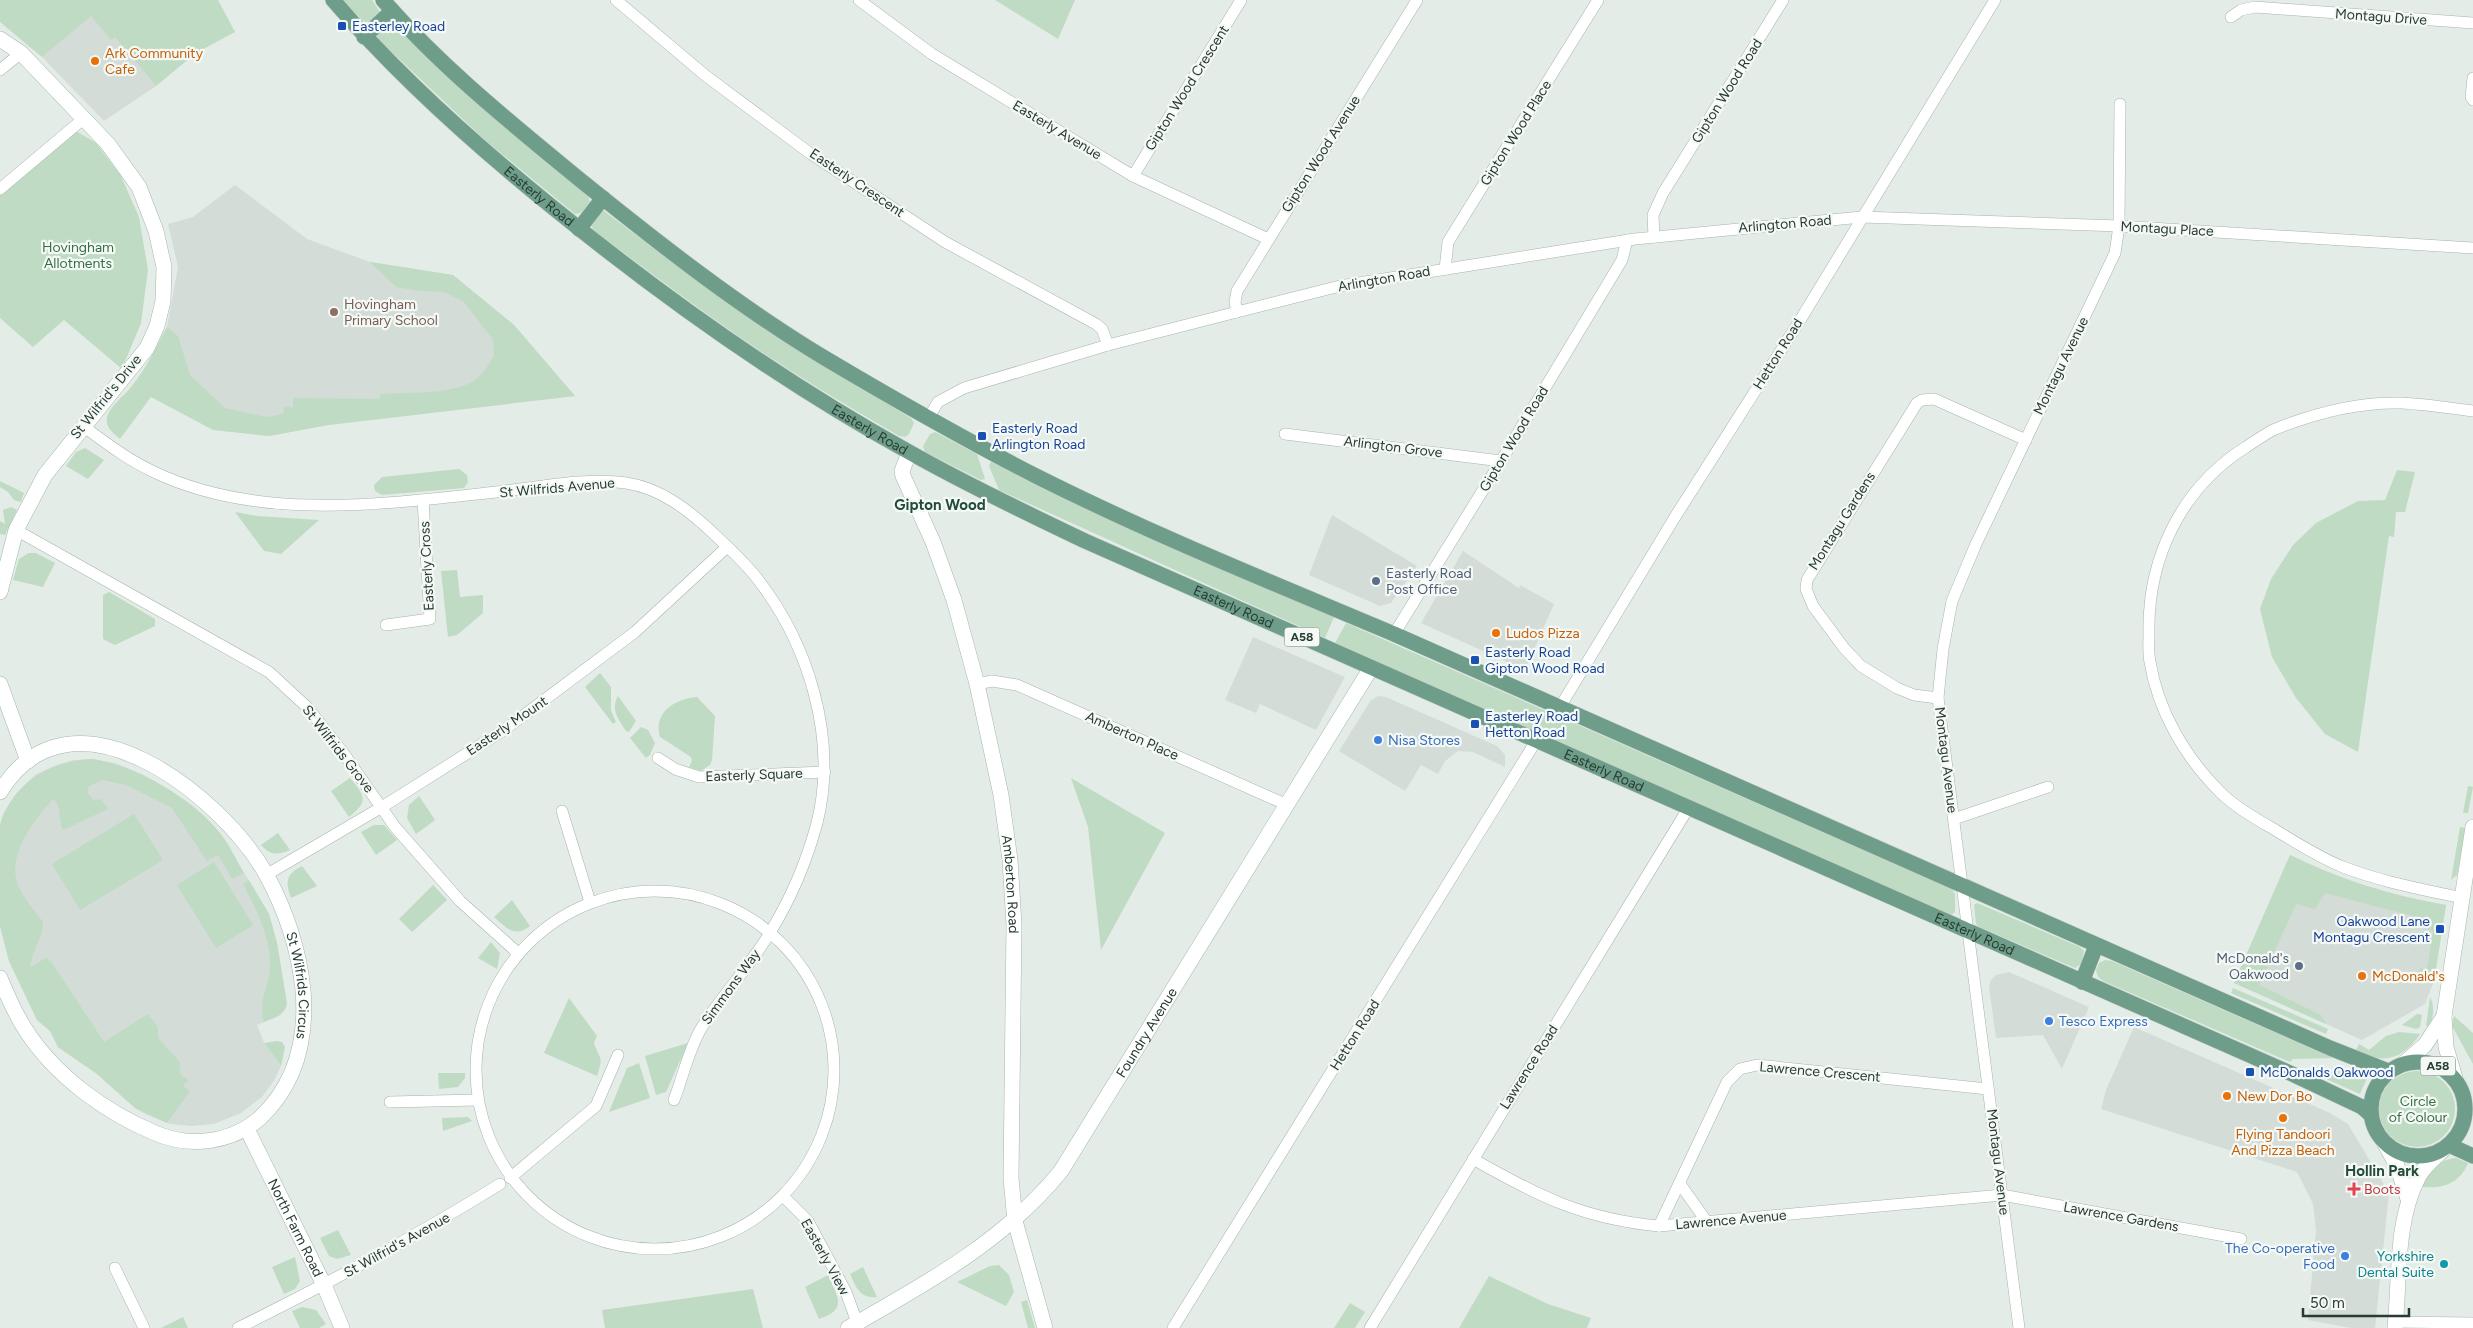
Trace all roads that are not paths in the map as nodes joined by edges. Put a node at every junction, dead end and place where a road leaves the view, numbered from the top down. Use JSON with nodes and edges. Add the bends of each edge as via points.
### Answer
{"nodes":[{"id":1,"x":333,"y":0,"type":"edge"},
{"id":2,"x":616,"y":0,"type":"edge"},
{"id":3,"x":859,"y":0,"type":"edge"},
{"id":4,"x":1241,"y":0,"type":"edge"},
{"id":5,"x":1417,"y":0,"type":"edge"},
{"id":6,"x":1598,"y":0,"type":"edge"},
{"id":7,"x":1783,"y":0,"type":"edge"},
{"id":8,"x":1994,"y":0,"type":"edge"},
{"id":9,"x":388,"y":6,"type":"edge"},
{"id":10,"x":2231,"y":17,"type":"dead end"},
{"id":11,"x":2473,"y":23,"type":"edge"},
{"id":12,"x":364,"y":37,"type":"junction"},
{"id":13,"x":0,"y":39,"type":"edge"},
{"id":14,"x":21,"y":53,"type":"junction"},
{"id":15,"x":0,"y":70,"type":"edge"},
{"id":16,"x":2473,"y":78,"type":"edge"},
{"id":17,"x":2473,"y":100,"type":"edge"},
{"id":18,"x":2120,"y":104,"type":"dead end"},
{"id":19,"x":83,"y":119,"type":"junction"},
{"id":20,"x":1133,"y":176,"type":"junction"},
{"id":21,"x":0,"y":189,"type":"edge"},
{"id":22,"x":603,"y":198,"type":"junction"},
{"id":23,"x":1862,"y":217,"type":"junction"},
{"id":24,"x":2119,"y":226,"type":"junction"},
{"id":25,"x":579,"y":229,"type":"junction"},
{"id":26,"x":1654,"y":237,"type":"junction"},
{"id":27,"x":1268,"y":239,"type":"junction"},
{"id":28,"x":1627,"y":240,"type":"junction"},
{"id":29,"x":2473,"y":248,"type":"edge"},
{"id":30,"x":1445,"y":269,"type":"junction"},
{"id":31,"x":1237,"y":312,"type":"junction"},
{"id":32,"x":1108,"y":345,"type":"junction"},
{"id":33,"x":2473,"y":411,"type":"edge"},
{"id":34,"x":929,"y":417,"type":"junction"},
{"id":35,"x":83,"y":426,"type":"junction"},
{"id":36,"x":1285,"y":434,"type":"dead end"},
{"id":37,"x":2026,"y":440,"type":"junction"},
{"id":38,"x":909,"y":453,"type":"junction"},
{"id":39,"x":1501,"y":461,"type":"junction"},
{"id":40,"x":423,"y":500,"type":"junction"},
{"id":41,"x":16,"y":530,"type":"junction"},
{"id":42,"x":727,"y":547,"type":"junction"},
{"id":43,"x":0,"y":592,"type":"edge"},
{"id":44,"x":386,"y":625,"type":"dead end"},
{"id":45,"x":1394,"y":634,"type":"junction"},
{"id":46,"x":1371,"y":668,"type":"junction"},
{"id":47,"x":0,"y":684,"type":"edge"},
{"id":48,"x":977,"y":684,"type":"junction"},
{"id":49,"x":1938,"y":698,"type":"junction"},
{"id":50,"x":1560,"y":707,"type":"junction"},
{"id":51,"x":1536,"y":742,"type":"junction"},
{"id":52,"x":658,"y":758,"type":"dead end"},
{"id":53,"x":28,"y":762,"type":"junction"},
{"id":54,"x":825,"y":772,"type":"junction"},
{"id":55,"x":2048,"y":788,"type":"dead end"},
{"id":56,"x":0,"y":792,"type":"edge"},
{"id":57,"x":1285,"y":804,"type":"junction"},
{"id":58,"x":382,"y":807,"type":"junction"},
{"id":59,"x":1689,"y":807,"type":"junction"},
{"id":60,"x":562,"y":812,"type":"dead end"},
{"id":61,"x":1954,"y":819,"type":"junction"},
{"id":62,"x":2473,"y":827,"type":"edge"},
{"id":63,"x":266,"y":874,"type":"junction"},
{"id":64,"x":1963,"y":887,"type":"junction"},
{"id":65,"x":2462,"y":898,"type":"junction"},
{"id":66,"x":590,"y":902,"type":"junction"},
{"id":67,"x":1967,"y":931,"type":"junction"},
{"id":68,"x":771,"y":932,"type":"junction"},
{"id":69,"x":2096,"y":946,"type":"junction"},
{"id":70,"x":518,"y":953,"type":"junction"},
{"id":71,"x":0,"y":978,"type":"edge"},
{"id":72,"x":2082,"y":982,"type":"junction"},
{"id":73,"x":2444,"y":1016,"type":"junction"},
{"id":74,"x":618,"y":1055,"type":"dead end"},
{"id":75,"x":2395,"y":1068,"type":"junction"},
{"id":76,"x":2455,"y":1078,"type":"junction"},
{"id":77,"x":1988,"y":1089,"type":"junction"},
{"id":78,"x":477,"y":1100,"type":"junction"},
{"id":79,"x":674,"y":1100,"type":"dead end"},
{"id":80,"x":390,"y":1102,"type":"dead end"},
{"id":81,"x":2469,"y":1109,"type":"edge"},
{"id":82,"x":2370,"y":1114,"type":"junction"},
{"id":83,"x":247,"y":1129,"type":"junction"},
{"id":84,"x":2384,"y":1142,"type":"junction"},
{"id":85,"x":2447,"y":1146,"type":"junction"},
{"id":86,"x":2473,"y":1156,"type":"edge"},
{"id":87,"x":1473,"y":1159,"type":"junction"},
{"id":88,"x":510,"y":1178,"type":"junction"},
{"id":89,"x":500,"y":1184,"type":"dead end"},
{"id":90,"x":1680,"y":1184,"type":"junction"},
{"id":91,"x":2002,"y":1195,"type":"junction"},
{"id":92,"x":784,"y":1197,"type":"junction"},
{"id":93,"x":2408,"y":1199,"type":"junction"},
{"id":94,"x":1015,"y":1221,"type":"junction"},
{"id":95,"x":1707,"y":1222,"type":"junction"},
{"id":96,"x":1659,"y":1226,"type":"junction"},
{"id":97,"x":2241,"y":1239,"type":"dead end"},
{"id":98,"x":114,"y":1268,"type":"dead end"},
{"id":99,"x":324,"y":1285,"type":"junction"},
{"id":100,"x":2473,"y":1323,"type":"edge"},
{"id":101,"x":2395,"y":1325,"type":"edge"},
{"id":102,"x":855,"y":1326,"type":"edge"},
{"id":103,"x":144,"y":1328,"type":"edge"},
{"id":104,"x":238,"y":1328,"type":"edge"},
{"id":105,"x":342,"y":1328,"type":"edge"},
{"id":106,"x":1045,"y":1328,"type":"edge"},
{"id":107,"x":1173,"y":1328,"type":"edge"},
{"id":108,"x":1370,"y":1328,"type":"edge"},
{"id":109,"x":2020,"y":1328,"type":"edge"}],
"edges":[{"from":1,"to":12,"type":"main road","name":"Easterly Road","number":"A58"},
{"from":2,"to":32,"type":"street","name":"Easterly Crescent","via":[[706,76],[811,154],[945,242],[1096,324],[1102,329]]},
{"from":3,"to":20,"type":"street","name":"Easterly Avenue","via":[[932,54]]},
{"from":4,"to":20,"type":"street","name":"Gipton Wood Crescent"},
{"from":5,"to":27,"type":"street","name":"Gipton Wood Avenue"},
{"from":6,"to":30,"type":"street","name":"Gipton Wood Place","via":[[1448,242]]},
{"from":7,"to":26,"type":"street","name":"Gipton Wood Road","via":[[1664,194],[1653,215]]},
{"from":8,"to":23,"type":"street","name":"Hetton Road"},
{"from":9,"to":12,"type":"main road"},
{"from":9,"to":22,"type":"main road","number":"A58","via":[[457,75]]},
{"from":10,"to":11,"type":"street","name":"Montagu Drive","via":[[2241,10],[2255,7]]},
{"from":12,"to":25,"type":"main road","name":"Easterly Road","number":"A58","via":[[502,167]]},
{"from":13,"to":14,"type":"street","name":"St Wilfrid's Drive"},
{"from":14,"to":15,"type":"street"},
{"from":14,"to":19,"type":"street","name":"St Wilfrid's Drive"},
{"from":16,"to":17,"type":"street"},
{"from":18,"to":24,"type":"street","name":"Montagu Avenue"},
{"from":19,"to":21,"type":"street"},
{"from":19,"to":35,"type":"street","name":"St Wilfrid's Drive","via":[[108,144],[139,187],[150,212],[164,266],[163,301],[147,348]]},
{"from":20,"to":27,"type":"street","name":"Easterly Avenue"},
{"from":22,"to":25,"type":"main road"},
{"from":22,"to":34,"type":"main road","number":"A58","via":[[712,281],[805,345]]},
{"from":23,"to":24,"type":"street","name":"Montagu Place"},
{"from":23,"to":26,"type":"street","name":"Arlington Road"},
{"from":23,"to":50,"type":"street","name":"Hetton Road"},
{"from":24,"to":29,"type":"street","name":"Montagu Place"},
{"from":24,"to":37,"type":"street","name":"Montagu Avenue","via":[[2115,253]]},
{"from":25,"to":38,"type":"main road","name":"Easterly Road","number":"A58","via":[[687,312]]},
{"from":26,"to":28,"type":"street","name":"Arlington Road"},
{"from":27,"to":31,"type":"street","name":"Gipton Wood Avenue","via":[[1237,290]]},
{"from":28,"to":30,"type":"street","name":"Arlington Road"},
{"from":28,"to":39,"type":"street","name":"Gipton Wood Road","via":[[1622,260]]},
{"from":30,"to":31,"type":"street","name":"Arlington Road","via":[[1340,286]]},
{"from":31,"to":32,"type":"street","name":"Arlington Road"},
{"from":32,"to":34,"type":"street","name":"Arlington Road","via":[[964,388],[938,402]]},
{"from":33,"to":65,"type":"street","via":[[2399,403],[2357,406],[2310,416],[2263,436],[2232,456],[2196,489],[2172,525],[2155,568],[2148,613],[2150,661],[2163,706],[2186,753],[2221,793],[2258,820],[2342,866],[2391,883]]},
{"from":34,"to":45,"type":"main road","number":"A58","via":[[1102,508]]},
{"from":35,"to":40,"type":"street","name":"St Wilfrids Avenue","via":[[122,455],[155,473],[199,489],[248,500],[313,504]]},
{"from":35,"to":41,"type":"street","name":"St Wilfrid's Drive","via":[[45,475]]},
{"from":36,"to":39,"type":"street","name":"Arlington Grove"},
{"from":37,"to":49,"type":"street","name":"Montagu Avenue","via":[[1952,601]]},
{"from":37,"to":49,"type":"street","name":"Montagu Gardens","via":[[1934,399],[1917,403],[1807,580],[1806,589],[1813,606],[1861,666],[1897,688],[1914,695]]},
{"from":38,"to":46,"type":"main road","name":"Easterly Road","number":"A58","via":[[1085,541]]},
{"from":38,"to":48,"type":"street","name":"Amberton Road","via":[[903,476],[933,542],[954,600]]},
{"from":39,"to":45,"type":"street","name":"Gipton Wood Road"},
{"from":40,"to":42,"type":"street","name":"St Wilfrids Avenue","via":[[597,481],[628,483],[653,490],[676,502]]},
{"from":40,"to":44,"type":"street","name":"Easterly Cross","via":[[430,619]]},
{"from":41,"to":43,"type":"street","name":"St Wilfrid's Drive"},
{"from":41,"to":58,"type":"street","name":"St Wilfrids Grove","via":[[269,672],[308,708]]},
{"from":42,"to":54,"type":"street","name":"St Wilfrids Avenue","via":[[756,577],[780,613],[802,657],[816,697]]},
{"from":42,"to":58,"type":"street","name":"Easterly Mount","via":[[663,608],[570,683],[504,730]]},
{"from":45,"to":50,"type":"main road","number":"A58"},
{"from":46,"to":51,"type":"main road","name":"Easterly Road","number":"A58"},
{"from":46,"to":57,"type":"street","name":"Foundry Avenue"},
{"from":47,"to":53,"type":"street"},
{"from":48,"to":57,"type":"street","name":"Amberton Place","via":[[992,681],[1017,685]]},
{"from":48,"to":94,"type":"street","name":"Amberton Road","via":[[1001,795],[1010,860],[1014,935],[1010,1141]]},
{"from":49,"to":61,"type":"street","name":"Montagu Avenue"},
{"from":50,"to":64,"type":"main road","number":"A58"},
{"from":51,"to":59,"type":"main road","name":"Easterly Road","number":"A58"},
{"from":51,"to":107,"type":"street","name":"Hetton Road"},
{"from":52,"to":54,"type":"street","name":"Easterly Square","via":[[699,777]]},
{"from":53,"to":56,"type":"street","name":"St Wilfrids Circus"},
{"from":53,"to":63,"type":"street","name":"St Wilfrids Circus","via":[[47,750],[94,744],[120,749],[149,762],[179,780],[207,803],[230,826]]},
{"from":54,"to":68,"type":"street","name":"St Wilfrids Avenue","via":[[818,820],[806,860]]},
{"from":55,"to":61,"type":"street"},
{"from":57,"to":94,"type":"street","name":"Foundry Avenue","via":[[1061,1171]]},
{"from":58,"to":63,"type":"street","name":"Easterly Mount"},
{"from":58,"to":70,"type":"street","name":"St Wilfrids Grove","via":[[395,827],[460,902]]},
{"from":59,"to":67,"type":"main road","name":"Easterly Road","number":"A58"},
{"from":59,"to":87,"type":"street","name":"Lawrence Road"},
{"from":60,"to":66,"type":"street"},
{"from":61,"to":64,"type":"street","name":"Montagu Avenue"},
{"from":62,"to":65,"type":"street"},
{"from":63,"to":83,"type":"street","name":"St Wilfrids Circus","via":[[301,967],[304,1025],[287,1086],[270,1108]]},
{"from":64,"to":67,"type":"street","name":"Montagu Avenue"},
{"from":64,"to":69,"type":"main road","number":"A58"},
{"from":65,"to":73,"type":"street"},
{"from":66,"to":68,"type":"street","via":[[637,891],[684,892],[730,906]]},
{"from":66,"to":70,"type":"street","via":[[551,923]]},
{"from":67,"to":72,"type":"main road","name":"Easterly Road","number":"A58"},
{"from":67,"to":77,"type":"street","name":"Montagu Avenue"},
{"from":68,"to":79,"type":"street","name":"Simmons Way","via":[[700,1030]]},
{"from":68,"to":92,"type":"street","via":[[810,977],[832,1032],[834,1092],[818,1149]]},
{"from":69,"to":72,"type":"main road"},
{"from":69,"to":75,"type":"main road","number":"A58","via":[[2348,1056]]},
{"from":70,"to":78,"type":"street","via":[[496,985],[481,1022],[475,1060]]},
{"from":71,"to":83,"type":"street","name":"St Wilfrids Circus","via":[[25,1030],[72,1082],[100,1104],[162,1137],[190,1143],[219,1139]]},
{"from":72,"to":82,"type":"main road","name":"Easterly Road","number":"A58","via":[[2290,1073],[2362,1107]]},
{"from":73,"to":75,"type":"street","via":[[2425,1045]]},
{"from":73,"to":76,"type":"street","via":[[2446,1047]]},
{"from":74,"to":88,"type":"street","via":[[596,1106]]},
{"from":75,"to":76,"type":"main road","number":"A58","via":[[2417,1061],[2431,1063]]},
{"from":75,"to":82,"type":"main road","via":[[2381,1078],[2371,1098]]},
{"from":76,"to":81,"type":"main road","number":"A58"},
{"from":77,"to":90,"type":"street","name":"Lawrence Crescent","via":[[1748,1066],[1732,1074],[1727,1082]]},
{"from":77,"to":91,"type":"street","name":"Montagu Avenue"},
{"from":78,"to":80,"type":"street"},
{"from":78,"to":88,"type":"street","via":[[489,1141]]},
{"from":81,"to":85,"type":"main road","number":"A58","via":[[2457,1137]]},
{"from":82,"to":84,"type":"main road"},
{"from":83,"to":99,"type":"street","name":"North Farm Road"},
{"from":84,"to":85,"type":"main road","via":[[2399,1153],[2421,1156],[2431,1155]]},
{"from":84,"to":93,"type":"street","via":[[2397,1166]]},
{"from":85,"to":86,"type":"main road"},
{"from":85,"to":93,"type":"street","via":[[2420,1174]]},
{"from":87,"to":96,"type":"street","name":"Lawrence Avenue","via":[[1566,1207],[1604,1219]]},
{"from":87,"to":108,"type":"street","name":"Lawrence Road"},
{"from":88,"to":92,"type":"street","via":[[555,1221],[612,1246],[674,1250],[733,1234]]},
{"from":89,"to":99,"type":"street","name":"St Wilfrid's Avenue","via":[[436,1224]]},
{"from":90,"to":95,"type":"street"},
{"from":90,"to":96,"type":"street","name":"Lawrence Crescent"},
{"from":91,"to":95,"type":"street","name":"Lawrence Avenue"},
{"from":91,"to":97,"type":"street","name":"Lawrence Gardens"},
{"from":91,"to":109,"type":"street","name":"Montagu Avenue"},
{"from":92,"to":102,"type":"street","name":"Easterly View","via":[[808,1221],[846,1292]]},
{"from":93,"to":101,"type":"street"},
{"from":94,"to":102,"type":"street","name":"Foundry Avenue","via":[[969,1256]]},
{"from":94,"to":106,"type":"street","name":"Amberton Road"},
{"from":95,"to":96,"type":"street","name":"Lawrence Avenue"},
{"from":98,"to":103,"type":"street"},
{"from":99,"to":104,"type":"street","name":"St Wilfrid's Avenue"},
{"from":99,"to":105,"type":"street","name":"North Farm Road"},
{"from":100,"to":101,"type":"street"}]}
